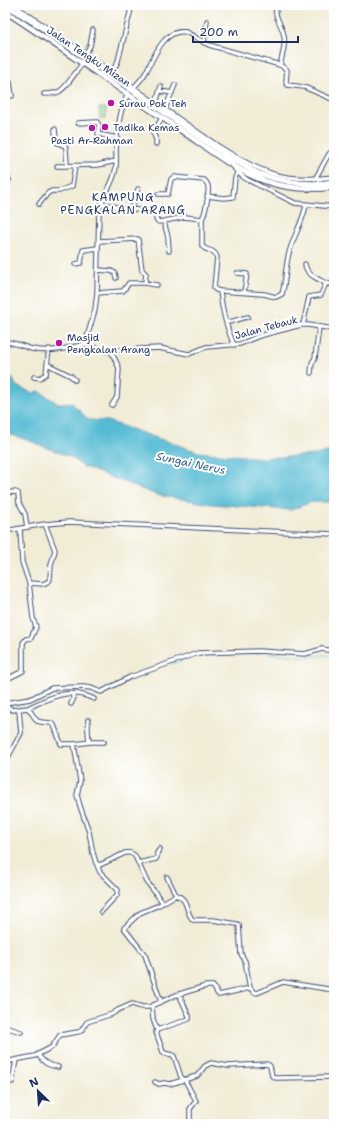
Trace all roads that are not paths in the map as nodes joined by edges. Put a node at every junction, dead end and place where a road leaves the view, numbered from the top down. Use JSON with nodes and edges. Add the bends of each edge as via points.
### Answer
{"nodes":[{"id":1,"x":6,"y":5,"type":"edge"},
{"id":2,"x":14,"y":5,"type":"edge"},
{"id":3,"x":132,"y":5,"type":"edge"},
{"id":4,"x":276,"y":5,"type":"edge"},
{"id":5,"x":5,"y":11,"type":"edge"},
{"id":6,"x":207,"y":21,"type":"dead end"},
{"id":7,"x":93,"y":30,"type":"dead end"},
{"id":8,"x":204,"y":43,"type":"junction"},
{"id":9,"x":85,"y":54,"type":"junction"},
{"id":10,"x":83,"y":64,"type":"junction"},
{"id":11,"x":280,"y":65,"type":"junction"},
{"id":12,"x":112,"y":72,"type":"junction"},
{"id":13,"x":5,"y":81,"type":"edge"},
{"id":14,"x":175,"y":85,"type":"dead end"},
{"id":15,"x":134,"y":87,"type":"junction"},
{"id":16,"x":172,"y":93,"type":"junction"},
{"id":17,"x":44,"y":94,"type":"dead end"},
{"id":18,"x":128,"y":94,"type":"junction"},
{"id":19,"x":12,"y":96,"type":"dead end"},
{"id":20,"x":334,"y":100,"type":"edge"},
{"id":21,"x":156,"y":103,"type":"junction"},
{"id":22,"x":165,"y":109,"type":"junction"},
{"id":23,"x":162,"y":118,"type":"junction"},
{"id":24,"x":78,"y":123,"type":"dead end"},
{"id":25,"x":55,"y":129,"type":"dead end"},
{"id":26,"x":117,"y":138,"type":"junction"},
{"id":27,"x":156,"y":144,"type":"dead end"},
{"id":28,"x":334,"y":149,"type":"edge"},
{"id":29,"x":116,"y":161,"type":"junction"},
{"id":30,"x":57,"y":166,"type":"dead end"},
{"id":31,"x":67,"y":166,"type":"junction"},
{"id":32,"x":75,"y":166,"type":"junction"},
{"id":33,"x":5,"y":170,"type":"edge"},
{"id":34,"x":238,"y":171,"type":"junction"},
{"id":35,"x":334,"y":177,"type":"edge"},
{"id":36,"x":9,"y":180,"type":"dead end"},
{"id":37,"x":315,"y":180,"type":"junction"},
{"id":38,"x":334,"y":182,"type":"edge"},
{"id":39,"x":334,"y":187,"type":"edge"},
{"id":40,"x":138,"y":189,"type":"dead end"},
{"id":41,"x":158,"y":194,"type":"dead end"},
{"id":42,"x":207,"y":196,"type":"junction"},
{"id":43,"x":101,"y":203,"type":"junction"},
{"id":44,"x":39,"y":204,"type":"dead end"},
{"id":45,"x":306,"y":205,"type":"junction"},
{"id":46,"x":334,"y":208,"type":"edge"},
{"id":47,"x":131,"y":210,"type":"junction"},
{"id":48,"x":202,"y":219,"type":"junction"},
{"id":49,"x":164,"y":222,"type":"junction"},
{"id":50,"x":99,"y":241,"type":"junction"},
{"id":51,"x":98,"y":248,"type":"junction"},
{"id":52,"x":169,"y":251,"type":"dead end"},
{"id":53,"x":75,"y":264,"type":"dead end"},
{"id":54,"x":305,"y":264,"type":"dead end"},
{"id":55,"x":98,"y":270,"type":"junction"},
{"id":56,"x":237,"y":272,"type":"dead end"},
{"id":57,"x":116,"y":278,"type":"dead end"},
{"id":58,"x":145,"y":283,"type":"junction"},
{"id":59,"x":326,"y":283,"type":"junction"},
{"id":60,"x":334,"y":284,"type":"edge"},
{"id":61,"x":157,"y":285,"type":"dead end"},
{"id":62,"x":220,"y":291,"type":"junction"},
{"id":63,"x":244,"y":292,"type":"junction"},
{"id":64,"x":97,"y":293,"type":"junction"},
{"id":65,"x":248,"y":317,"type":"dead end"},
{"id":66,"x":226,"y":322,"type":"junction"},
{"id":67,"x":303,"y":325,"type":"junction"},
{"id":68,"x":319,"y":327,"type":"junction"},
{"id":69,"x":334,"y":329,"type":"edge"},
{"id":70,"x":5,"y":342,"type":"edge"},
{"id":71,"x":85,"y":344,"type":"junction"},
{"id":72,"x":234,"y":345,"type":"junction"},
{"id":73,"x":49,"y":349,"type":"junction"},
{"id":74,"x":111,"y":351,"type":"junction"},
{"id":75,"x":47,"y":364,"type":"junction"},
{"id":76,"x":311,"y":373,"type":"dead end"},
{"id":77,"x":34,"y":377,"type":"dead end"},
{"id":78,"x":75,"y":380,"type":"dead end"},
{"id":79,"x":112,"y":405,"type":"dead end"},
{"id":80,"x":5,"y":493,"type":"edge"},
{"id":81,"x":45,"y":524,"type":"junction"},
{"id":82,"x":27,"y":527,"type":"junction"},
{"id":83,"x":20,"y":529,"type":"junction"},
{"id":84,"x":5,"y":531,"type":"edge"},
{"id":85,"x":334,"y":534,"type":"edge"},
{"id":86,"x":29,"y":583,"type":"junction"},
{"id":87,"x":334,"y":651,"type":"edge"},
{"id":88,"x":5,"y":680,"type":"edge"},
{"id":89,"x":73,"y":694,"type":"junction"},
{"id":90,"x":94,"y":699,"type":"dead end"},
{"id":91,"x":71,"y":704,"type":"dead end"},
{"id":92,"x":7,"y":707,"type":"edge"},
{"id":93,"x":28,"y":708,"type":"junction"},
{"id":94,"x":19,"y":710,"type":"junction"},
{"id":95,"x":88,"y":720,"type":"dead end"},
{"id":96,"x":89,"y":742,"type":"junction"},
{"id":97,"x":104,"y":742,"type":"dead end"},
{"id":98,"x":74,"y":744,"type":"junction"},
{"id":99,"x":6,"y":761,"type":"edge"},
{"id":100,"x":160,"y":849,"type":"dead end"},
{"id":101,"x":138,"y":864,"type":"junction"},
{"id":102,"x":97,"y":865,"type":"junction"},
{"id":103,"x":167,"y":877,"type":"dead end"},
{"id":104,"x":176,"y":895,"type":"junction"},
{"id":105,"x":163,"y":903,"type":"junction"},
{"id":106,"x":101,"y":912,"type":"dead end"},
{"id":107,"x":250,"y":988,"type":"junction"},
{"id":108,"x":334,"y":990,"type":"edge"},
{"id":109,"x":179,"y":994,"type":"junction"},
{"id":110,"x":161,"y":1002,"type":"junction"},
{"id":111,"x":152,"y":1006,"type":"junction"},
{"id":112,"x":5,"y":1027,"type":"edge"},
{"id":113,"x":157,"y":1030,"type":"junction"},
{"id":114,"x":21,"y":1032,"type":"dead end"},
{"id":115,"x":38,"y":1054,"type":"junction"},
{"id":116,"x":16,"y":1060,"type":"junction"},
{"id":117,"x":5,"y":1062,"type":"edge"},
{"id":118,"x":58,"y":1067,"type":"dead end"},
{"id":119,"x":334,"y":1077,"type":"edge"},
{"id":120,"x":183,"y":1080,"type":"junction"},
{"id":121,"x":12,"y":1082,"type":"dead end"},
{"id":122,"x":155,"y":1082,"type":"dead end"},
{"id":123,"x":190,"y":1124,"type":"edge"}],
"edges":[{"from":1,"to":38,"type":"highway","name":"Jalan Tengku Mizan","via":[[246,167],[259,174],[297,183]]},
{"from":2,"to":9,"type":"street"},
{"from":3,"to":12,"type":"street","via":[[118,61]]},
{"from":4,"to":11,"type":"street","via":[[276,18],[285,43]]},
{"from":5,"to":10,"type":"highway","name":"Jalan Tengku Mizan"},
{"from":6,"to":8,"type":"street"},
{"from":7,"to":9,"type":"street","via":[[90,46]]},
{"from":8,"to":11,"type":"street"},
{"from":8,"to":15,"type":"street","via":[[186,32],[169,36]]},
{"from":9,"to":12,"type":"street"},
{"from":10,"to":17,"type":"street","via":[[60,92]]},
{"from":10,"to":18,"type":"highway","name":"Jalan Tengku Mizan"},
{"from":11,"to":20,"type":"street","via":[[287,70],[287,85],[304,87]]},
{"from":12,"to":15,"type":"street"},
{"from":13,"to":19,"type":"street","via":[[10,82]]},
{"from":14,"to":16,"type":"street"},
{"from":15,"to":21,"type":"street"},
{"from":16,"to":21,"type":"street","via":[[161,88]]},
{"from":16,"to":22,"type":"street"},
{"from":18,"to":23,"type":"highway","name":"Jalan Tengku Mizan"},
{"from":18,"to":26,"type":"street","via":[[122,105]]},
{"from":21,"to":22,"type":"street"},
{"from":22,"to":37,"type":"street","via":[[218,146],[263,172],[293,179]]},
{"from":23,"to":27,"type":"street","via":[[153,133]]},
{"from":23,"to":34,"type":"highway","name":"Jalan Tengku Mizan"},
{"from":24,"to":26,"type":"street","via":[[96,122],[99,125],[98,134]]},
{"from":25,"to":31,"type":"street","via":[[56,142],[66,148]]},
{"from":26,"to":29,"type":"street"},
{"from":28,"to":37,"type":"street"},
{"from":29,"to":32,"type":"street"},
{"from":29,"to":43,"type":"street","via":[[113,179]]},
{"from":30,"to":31,"type":"street"},
{"from":31,"to":32,"type":"street"},
{"from":32,"to":44,"type":"street","via":[[72,186],[48,193]]},
{"from":33,"to":36,"type":"street"},
{"from":34,"to":39,"type":"highway","name":"Jalan Tengku Mizan","via":[[275,184],[304,189]]},
{"from":34,"to":42,"type":"street","via":[[232,197]]},
{"from":34,"to":45,"type":"street","via":[[246,179],[295,203]]},
{"from":35,"to":37,"type":"street"},
{"from":40,"to":47,"type":"street"},
{"from":41,"to":42,"type":"street","via":[[168,194],[171,179],[177,177],[204,180],[208,185]]},
{"from":42,"to":48,"type":"street"},
{"from":43,"to":47,"type":"street"},
{"from":43,"to":50,"type":"street"},
{"from":45,"to":46,"type":"street"},
{"from":45,"to":63,"type":"street","via":[[289,254],[282,294],[276,297]]},
{"from":47,"to":49,"type":"street","via":[[155,211],[157,221]]},
{"from":48,"to":49,"type":"street","via":[[185,217]]},
{"from":48,"to":62,"type":"street","via":[[202,246],[216,253],[214,288]]},
{"from":49,"to":52,"type":"street"},
{"from":50,"to":51,"type":"street"},
{"from":50,"to":58,"type":"street","via":[[138,239],[142,270],[146,274]]},
{"from":51,"to":53,"type":"street","via":[[83,250],[81,263]]},
{"from":51,"to":55,"type":"street"},
{"from":54,"to":59,"type":"street","via":[[312,276]]},
{"from":55,"to":57,"type":"street","via":[[111,271],[115,273]]},
{"from":55,"to":64,"type":"street"},
{"from":56,"to":63,"type":"street","via":[[247,274]]},
{"from":58,"to":61,"type":"street"},
{"from":58,"to":64,"type":"street","via":[[129,284],[123,291]]},
{"from":59,"to":60,"type":"street"},
{"from":59,"to":67,"type":"street","via":[[321,295],[308,298]]},
{"from":62,"to":63,"type":"street"},
{"from":62,"to":66,"type":"street"},
{"from":64,"to":71,"type":"street"},
{"from":65,"to":66,"type":"street"},
{"from":66,"to":72,"type":"street","via":[[228,334]]},
{"from":67,"to":68,"type":"street","name":"Jalan Tebauk"},
{"from":67,"to":72,"type":"street","name":"Jalan Tebauk"},
{"from":68,"to":69,"type":"street","name":"Jalan Tebauk"},
{"from":68,"to":76,"type":"street"},
{"from":70,"to":73,"type":"street","via":[[32,349]]},
{"from":71,"to":73,"type":"street","via":[[63,350]]},
{"from":71,"to":74,"type":"street","name":"Jalan Tebauk","via":[[98,350]]},
{"from":72,"to":74,"type":"street","name":"Jalan Tebauk","via":[[206,347],[189,354],[159,348]]},
{"from":73,"to":75,"type":"street"},
{"from":74,"to":79,"type":"street","via":[[119,368],[117,397]]},
{"from":75,"to":77,"type":"street","via":[[46,374],[40,378]]},
{"from":75,"to":78,"type":"street"},
{"from":80,"to":82,"type":"street","via":[[18,493]]},
{"from":81,"to":82,"type":"street"},
{"from":81,"to":85,"type":"street","via":[[76,522]]},
{"from":81,"to":86,"type":"street","via":[[55,550],[50,579],[43,584]]},
{"from":82,"to":83,"type":"street"},
{"from":83,"to":84,"type":"street"},
{"from":83,"to":86,"type":"street","via":[[22,562]]},
{"from":86,"to":88,"type":"street","via":[[36,627],[31,638],[23,643],[24,670]]},
{"from":87,"to":92,"type":"street","via":[[322,649],[305,654],[258,651],[198,653],[130,677],[101,692],[83,687],[52,688]]},
{"from":89,"to":90,"type":"street","via":[[86,695]]},
{"from":89,"to":91,"type":"street"},
{"from":89,"to":93,"type":"street","via":[[55,695]]},
{"from":92,"to":94,"type":"street"},
{"from":93,"to":94,"type":"street"},
{"from":93,"to":98,"type":"street","via":[[37,721],[54,725],[61,744]]},
{"from":94,"to":99,"type":"street","via":[[21,733]]},
{"from":95,"to":96,"type":"street"},
{"from":96,"to":97,"type":"street"},
{"from":96,"to":98,"type":"street"},
{"from":98,"to":102,"type":"street","via":[[80,781],[77,795]]},
{"from":100,"to":101,"type":"street","via":[[156,859]]},
{"from":101,"to":102,"type":"street","via":[[135,856],[129,852]]},
{"from":101,"to":105,"type":"street","via":[[147,882]]},
{"from":102,"to":106,"type":"street","via":[[118,892]]},
{"from":103,"to":104,"type":"street"},
{"from":104,"to":105,"type":"street"},
{"from":104,"to":107,"type":"street","via":[[186,902],[193,920],[213,920],[239,925],[241,954],[245,961]]},
{"from":105,"to":110,"type":"street","via":[[140,913],[124,928],[145,955]]},
{"from":107,"to":108,"type":"street","via":[[257,993],[283,982]]},
{"from":107,"to":109,"type":"street","via":[[219,995],[211,985]]},
{"from":109,"to":110,"type":"street"},
{"from":109,"to":113,"type":"street","via":[[189,1019]]},
{"from":110,"to":111,"type":"street"},
{"from":111,"to":113,"type":"street"},
{"from":111,"to":115,"type":"street","via":[[132,1004],[87,1022],[81,1031],[60,1035],[52,1047]]},
{"from":112,"to":114,"type":"street"},
{"from":113,"to":120,"type":"street","via":[[163,1052],[174,1056]]},
{"from":115,"to":116,"type":"street"},
{"from":115,"to":118,"type":"street","via":[[43,1062]]},
{"from":116,"to":117,"type":"street"},
{"from":116,"to":121,"type":"street"},
{"from":119,"to":120,"type":"street","via":[[276,1078],[272,1076],[267,1064],[228,1066],[211,1063],[205,1066],[199,1075]]},
{"from":120,"to":122,"type":"street","via":[[168,1084]]},
{"from":120,"to":123,"type":"street","via":[[196,1101],[190,1109]]}]}
